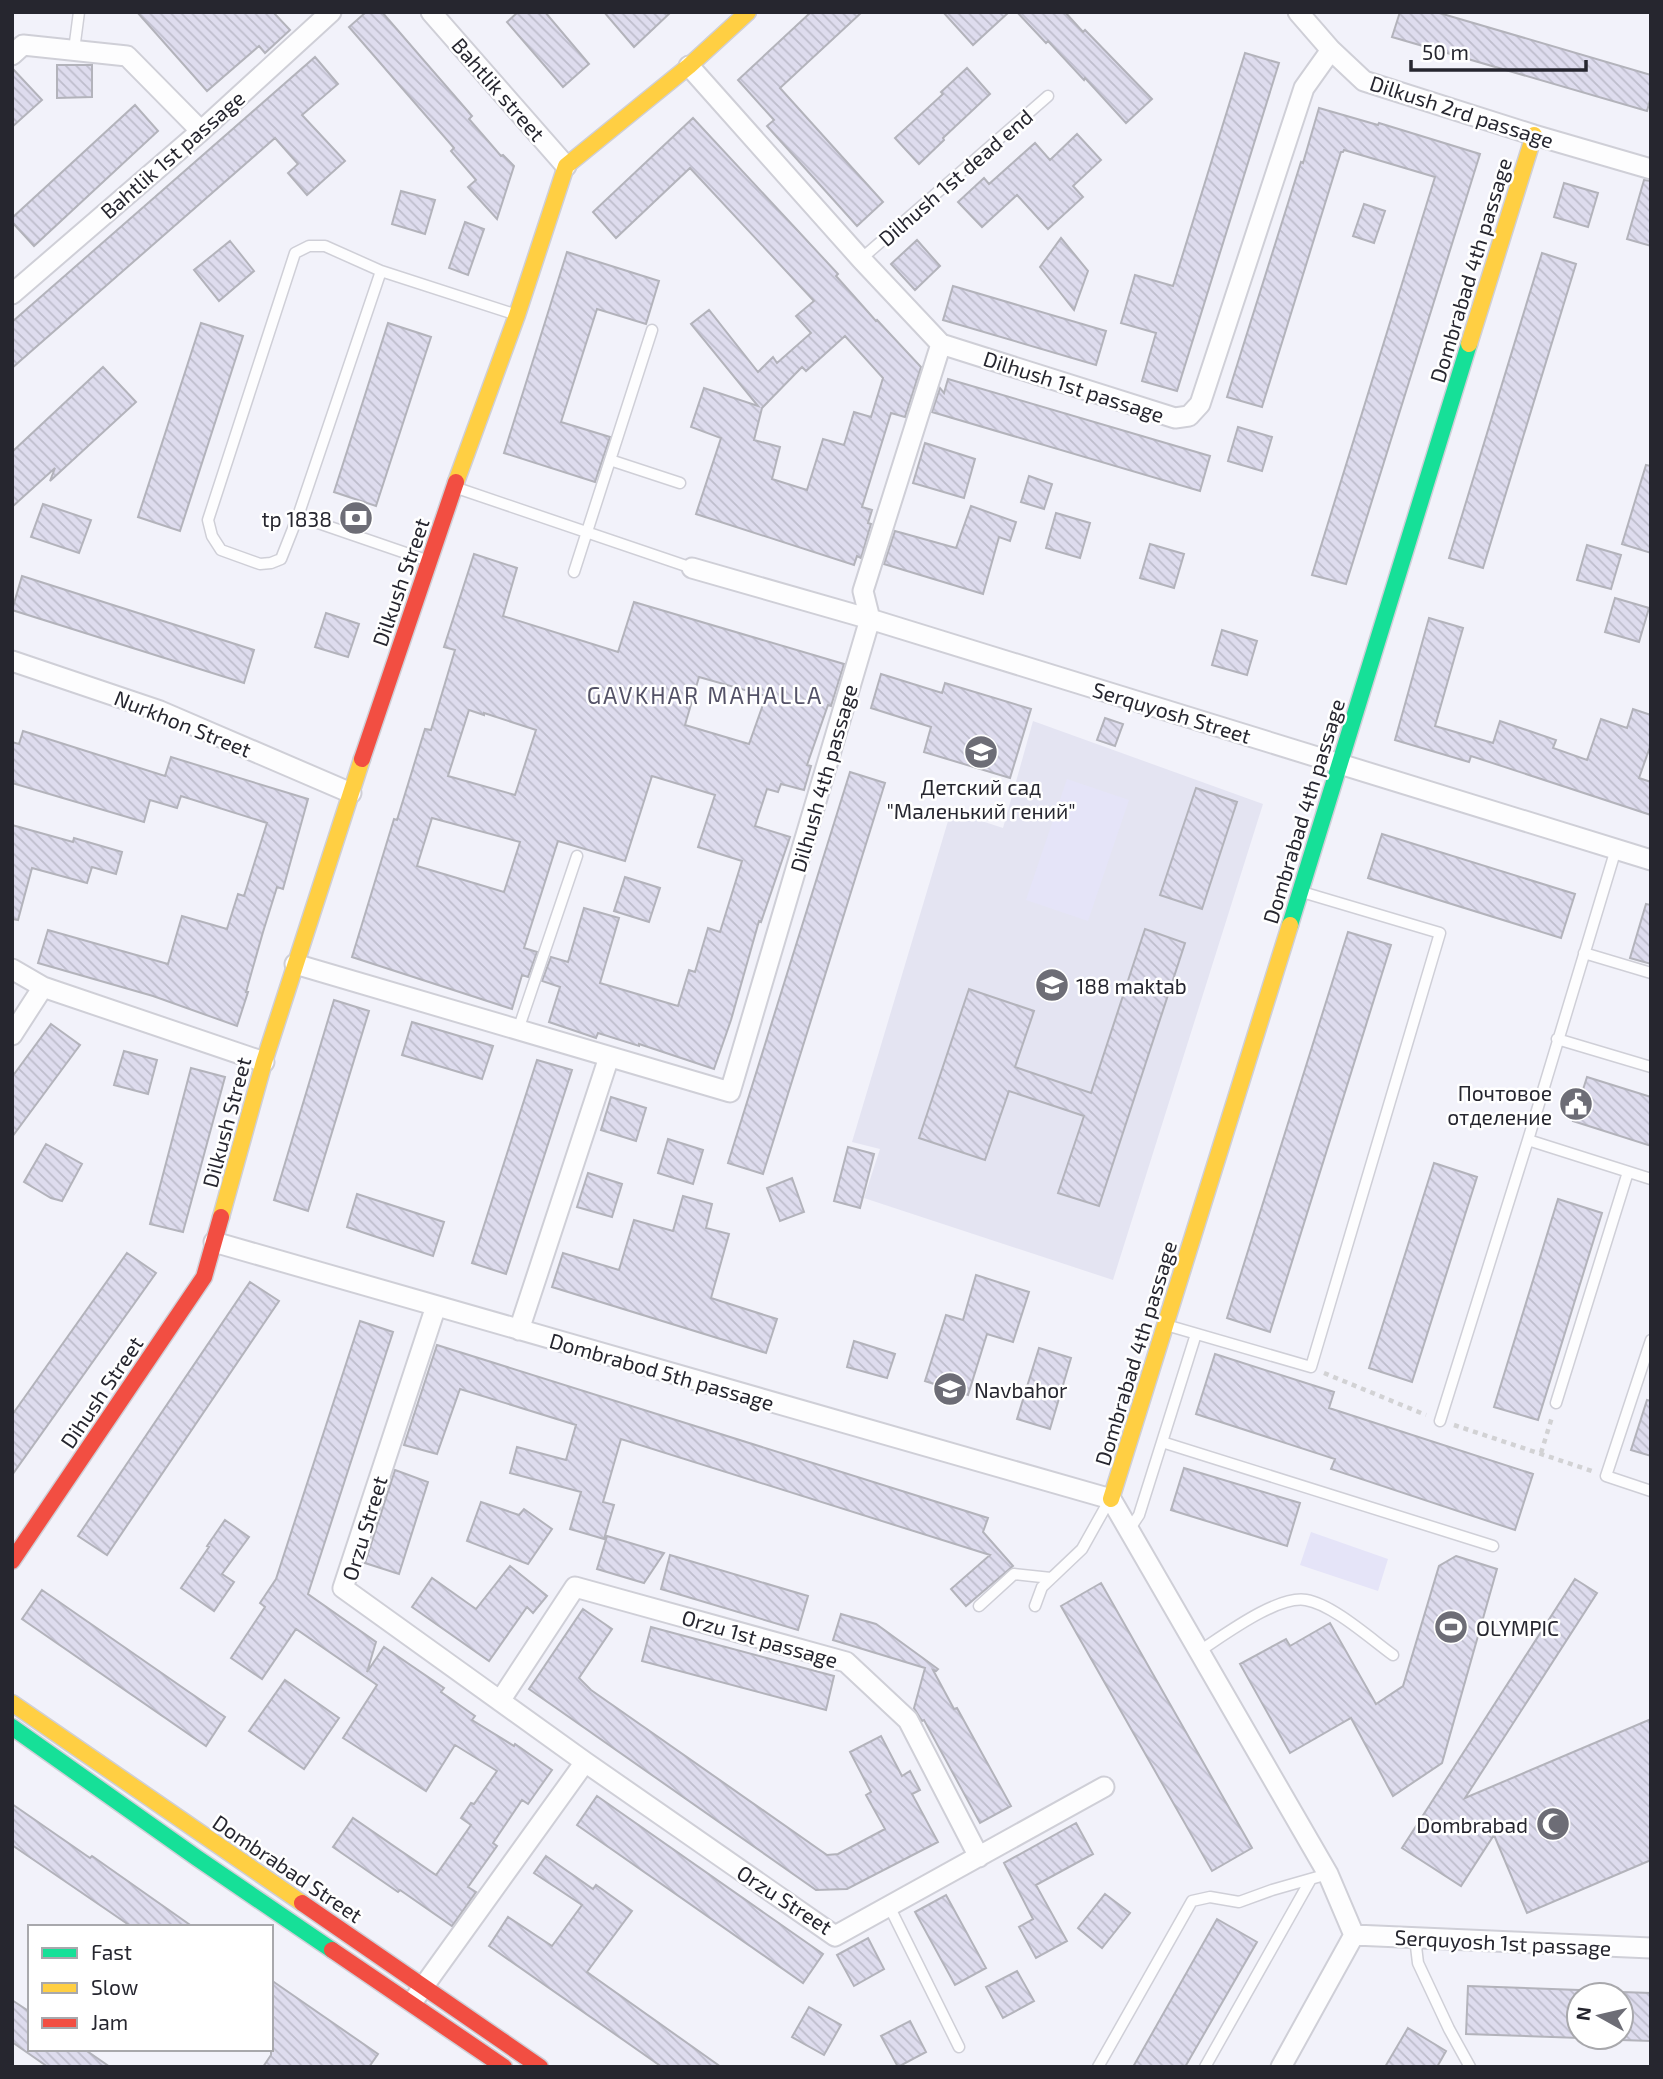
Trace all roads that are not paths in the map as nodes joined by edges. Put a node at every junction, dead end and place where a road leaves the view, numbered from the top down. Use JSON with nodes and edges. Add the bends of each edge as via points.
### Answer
{"nodes":[{"id":1,"x":79,"y":12,"type":"edge"},
{"id":2,"x":331,"y":12,"type":"edge"},
{"id":3,"x":431,"y":12,"type":"edge"},
{"id":4,"x":748,"y":12,"type":"edge"},
{"id":5,"x":1298,"y":12,"type":"edge"},
{"id":6,"x":74,"y":50,"type":"junction"},
{"id":7,"x":1331,"y":50,"type":"junction"},
{"id":8,"x":12,"y":55,"type":"edge"},
{"id":9,"x":689,"y":66,"type":"junction"},
{"id":10,"x":1048,"y":96,"type":"dead end"},
{"id":11,"x":201,"y":131,"type":"junction"},
{"id":12,"x":1534,"y":135,"type":"junction"},
{"id":13,"x":566,"y":166,"type":"junction"},
{"id":14,"x":1651,"y":169,"type":"edge"},
{"id":15,"x":861,"y":259,"type":"junction"},
{"id":16,"x":381,"y":271,"type":"junction"},
{"id":17,"x":12,"y":294,"type":"edge"},
{"id":18,"x":517,"y":315,"type":"junction"},
{"id":19,"x":652,"y":330,"type":"dead end"},
{"id":20,"x":941,"y":344,"type":"junction"},
{"id":21,"x":610,"y":460,"type":"junction"},
{"id":22,"x":680,"y":483,"type":"dead end"},
{"id":23,"x":454,"y":487,"type":"junction"},
{"id":24,"x":298,"y":516,"type":"junction"},
{"id":25,"x":587,"y":531,"type":"junction"},
{"id":26,"x":429,"y":561,"type":"junction"},
{"id":27,"x":692,"y":568,"type":"joint"},
{"id":28,"x":574,"y":572,"type":"dead end"},
{"id":29,"x":870,"y":619,"type":"junction"},
{"id":30,"x":12,"y":661,"type":"edge"},
{"id":31,"x":1340,"y":764,"type":"junction"},
{"id":32,"x":351,"y":793,"type":"junction"},
{"id":33,"x":1616,"y":849,"type":"junction"},
{"id":34,"x":577,"y":856,"type":"dead end"},
{"id":35,"x":1651,"y":860,"type":"edge"},
{"id":36,"x":1301,"y":891,"type":"junction"},
{"id":37,"x":1584,"y":953,"type":"junction"},
{"id":38,"x":295,"y":964,"type":"junction"},
{"id":39,"x":12,"y":969,"type":"edge"},
{"id":40,"x":1651,"y":973,"type":"edge"},
{"id":41,"x":44,"y":987,"type":"junction"},
{"id":42,"x":518,"y":1030,"type":"junction"},
{"id":43,"x":12,"y":1035,"type":"edge"},
{"id":44,"x":1557,"y":1039,"type":"junction"},
{"id":45,"x":609,"y":1057,"type":"junction"},
{"id":46,"x":264,"y":1062,"type":"junction"},
{"id":47,"x":1651,"y":1068,"type":"edge"},
{"id":48,"x":1528,"y":1140,"type":"junction"},
{"id":49,"x":1628,"y":1172,"type":"junction"},
{"id":50,"x":1651,"y":1179,"type":"edge"},
{"id":51,"x":215,"y":1241,"type":"junction"},
{"id":52,"x":436,"y":1306,"type":"junction"},
{"id":53,"x":1165,"y":1325,"type":"junction"},
{"id":54,"x":519,"y":1330,"type":"junction"},
{"id":55,"x":1196,"y":1334,"type":"junction"},
{"id":56,"x":1651,"y":1340,"type":"edge"},
{"id":57,"x":1556,"y":1403,"type":"road end"},
{"id":58,"x":1440,"y":1421,"type":"road end"},
{"id":59,"x":1162,"y":1442,"type":"junction"},
{"id":60,"x":1651,"y":1491,"type":"edge"},
{"id":61,"x":1111,"y":1499,"type":"junction"},
{"id":62,"x":1129,"y":1531,"type":"junction"},
{"id":63,"x":1493,"y":1546,"type":"dead end"},
{"id":64,"x":12,"y":1561,"type":"edge"},
{"id":65,"x":1051,"y":1578,"type":"junction"},
{"id":66,"x":1035,"y":1605,"type":"dead end"},
{"id":67,"x":979,"y":1606,"type":"dead end"},
{"id":68,"x":1198,"y":1651,"type":"junction"},
{"id":69,"x":1393,"y":1655,"type":"dead end"},
{"id":70,"x":500,"y":1701,"type":"junction"},
{"id":71,"x":12,"y":1703,"type":"edge"},
{"id":72,"x":12,"y":1727,"type":"edge"},
{"id":73,"x":585,"y":1762,"type":"junction"},
{"id":74,"x":1104,"y":1787,"type":"dead end"},
{"id":75,"x":979,"y":1857,"type":"junction"},
{"id":76,"x":1319,"y":1877,"type":"junction"},
{"id":77,"x":889,"y":1906,"type":"junction"},
{"id":78,"x":1354,"y":1935,"type":"junction"},
{"id":79,"x":1415,"y":1938,"type":"junction"},
{"id":80,"x":1651,"y":1948,"type":"edge"},
{"id":81,"x":423,"y":1986,"type":"junction"},
{"id":82,"x":411,"y":2004,"type":"junction"},
{"id":83,"x":959,"y":2046,"type":"dead end"},
{"id":84,"x":504,"y":2067,"type":"edge"},
{"id":85,"x":540,"y":2067,"type":"edge"},
{"id":86,"x":1098,"y":2067,"type":"edge"},
{"id":87,"x":1205,"y":2067,"type":"edge"},
{"id":88,"x":1281,"y":2067,"type":"edge"},
{"id":89,"x":1470,"y":2067,"type":"edge"}],
"edges":[{"from":1,"to":6,"type":"lane"},
{"from":2,"to":11,"type":"street","name":"Bahtlik 1st passage"},
{"from":3,"to":13,"type":"street","name":"Bahtlik street"},
{"from":4,"to":9,"type":"street"},
{"from":5,"to":7,"type":"street","name":"Dilkush 2rd passage"},
{"from":6,"to":8,"type":"street","via":[[23,45]]},
{"from":6,"to":11,"type":"street","via":[[127,56]]},
{"from":7,"to":12,"type":"street","name":"Dilkush 2rd passage","via":[[1364,81]]},
{"from":7,"to":20,"type":"street","name":"Dilhush 1st passage","via":[[1304,88],[1200,404],[1189,415],[1175,418]]},
{"from":9,"to":13,"type":"street"},
{"from":9,"to":15,"type":"street","name":"Dilhush 1st passage"},
{"from":10,"to":15,"type":"lane","name":"Dilhush 1st dead end"},
{"from":11,"to":17,"type":"street","name":"Bahtlik 1st passage"},
{"from":12,"to":14,"type":"street","name":"Dilkush 2rd passage"},
{"from":12,"to":31,"type":"street","name":"Dombrabad 4th passage"},
{"from":13,"to":18,"type":"street","name":"Dilkush Street"},
{"from":15,"to":20,"type":"street","name":"Dilhush 1st passage"},
{"from":16,"to":18,"type":"lane"},
{"from":16,"to":24,"type":"lane"},
{"from":16,"to":24,"type":"lane","via":[[325,246],[309,246],[295,253],[208,520],[221,550],[260,564],[281,559]]},
{"from":18,"to":23,"type":"street","name":"Dilkush Street"},
{"from":19,"to":21,"type":"lane"},
{"from":20,"to":29,"type":"street","name":"Dilhush 4th passage","via":[[863,591]]},
{"from":21,"to":22,"type":"lane"},
{"from":21,"to":25,"type":"lane"},
{"from":23,"to":25,"type":"lane"},
{"from":23,"to":26,"type":"street","name":"Dilkush Street"},
{"from":24,"to":26,"type":"lane"},
{"from":25,"to":27,"type":"lane"},
{"from":25,"to":28,"type":"lane"},
{"from":26,"to":32,"type":"street","name":"Dilkush Street"},
{"from":27,"to":29,"type":"street","name":"Serquyosh Street"},
{"from":29,"to":31,"type":"street","name":"Serquyosh Street"},
{"from":29,"to":45,"type":"street","name":"Dilhush 4th passage","via":[[730,1092]]},
{"from":30,"to":32,"type":"street","name":"Nurkhon Street","via":[[160,710]]},
{"from":31,"to":33,"type":"street","name":"Serquyosh Street"},
{"from":31,"to":36,"type":"street","name":"Dombrabad 4th passage"},
{"from":32,"to":38,"type":"street","name":"Dilkush Street"},
{"from":33,"to":35,"type":"street","name":"Serquyosh Street"},
{"from":33,"to":37,"type":"lane"},
{"from":34,"to":42,"type":"lane"},
{"from":36,"to":53,"type":"street","name":"Dombrabad 4th passage"},
{"from":36,"to":55,"type":"lane","via":[[1440,933],[1311,1367]]},
{"from":37,"to":40,"type":"lane"},
{"from":37,"to":44,"type":"lane"},
{"from":38,"to":42,"type":"street","name":"Dilhush 4th passage"},
{"from":38,"to":46,"type":"street","name":"Dilkush Street"},
{"from":39,"to":41,"type":"street"},
{"from":41,"to":43,"type":"street"},
{"from":41,"to":46,"type":"street"},
{"from":42,"to":45,"type":"street","name":"Dilhush 4th passage"},
{"from":44,"to":47,"type":"lane"},
{"from":44,"to":48,"type":"lane"},
{"from":45,"to":54,"type":"street"},
{"from":46,"to":51,"type":"street","name":"Dilkush Street"},
{"from":48,"to":49,"type":"lane"},
{"from":48,"to":58,"type":"lane"},
{"from":49,"to":50,"type":"lane"},
{"from":49,"to":57,"type":"lane"},
{"from":51,"to":52,"type":"street","name":"Dombrabod 5th passage"},
{"from":51,"to":64,"type":"street","name":"Dihush Street","via":[[204,1277]]},
{"from":52,"to":54,"type":"street","name":"Dombrabod 5th passage"},
{"from":52,"to":70,"type":"street","name":"Orzu Street","via":[[343,1588]]},
{"from":53,"to":55,"type":"lane"},
{"from":53,"to":61,"type":"street","name":"Dombrabad 4th passage"},
{"from":54,"to":61,"type":"street","name":"Dombrabod 5th passage"},
{"from":55,"to":59,"type":"lane"},
{"from":56,"to":60,"type":"lane","via":[[1606,1476]]},
{"from":59,"to":62,"type":"lane","via":[[1139,1515]]},
{"from":59,"to":63,"type":"lane"},
{"from":61,"to":62,"type":"street"},
{"from":61,"to":65,"type":"lane","via":[[1082,1549]]},
{"from":62,"to":68,"type":"street"},
{"from":65,"to":66,"type":"lane"},
{"from":65,"to":67,"type":"lane","via":[[1014,1574]]},
{"from":68,"to":69,"type":"lane","via":[[1272,1606],[1304,1599],[1319,1604]]},
{"from":68,"to":76,"type":"street"},
{"from":70,"to":73,"type":"street","name":"Orzu Street"},
{"from":70,"to":75,"type":"street","name":"Orzu 1st passage","via":[[575,1587],[846,1662],[908,1720]]},
{"from":71,"to":81,"type":"street","name":"Dombrabad Street"},
{"from":72,"to":82,"type":"street","name":"Dombrabad Street"},
{"from":73,"to":77,"type":"street","name":"Orzu Street","via":[[835,1936]]},
{"from":73,"to":81,"type":"street"},
{"from":74,"to":75,"type":"street","name":"Orzu Street"},
{"from":75,"to":77,"type":"street","name":"Orzu Street"},
{"from":76,"to":78,"type":"street"},
{"from":76,"to":86,"type":"lane","via":[[1239,1902],[1210,1896],[1192,1901]]},
{"from":76,"to":87,"type":"lane"},
{"from":77,"to":83,"type":"lane"},
{"from":78,"to":79,"type":"street","name":"Serquyosh 1st passage"},
{"from":78,"to":88,"type":"street"},
{"from":79,"to":80,"type":"street","name":"Serquyosh 1st passage"},
{"from":79,"to":89,"type":"lane","via":[[1418,1963]]},
{"from":81,"to":82,"type":"street"},
{"from":81,"to":85,"type":"street","name":"Dombrabad Street"},
{"from":82,"to":84,"type":"street","name":"Dombrabad Street"}]}
